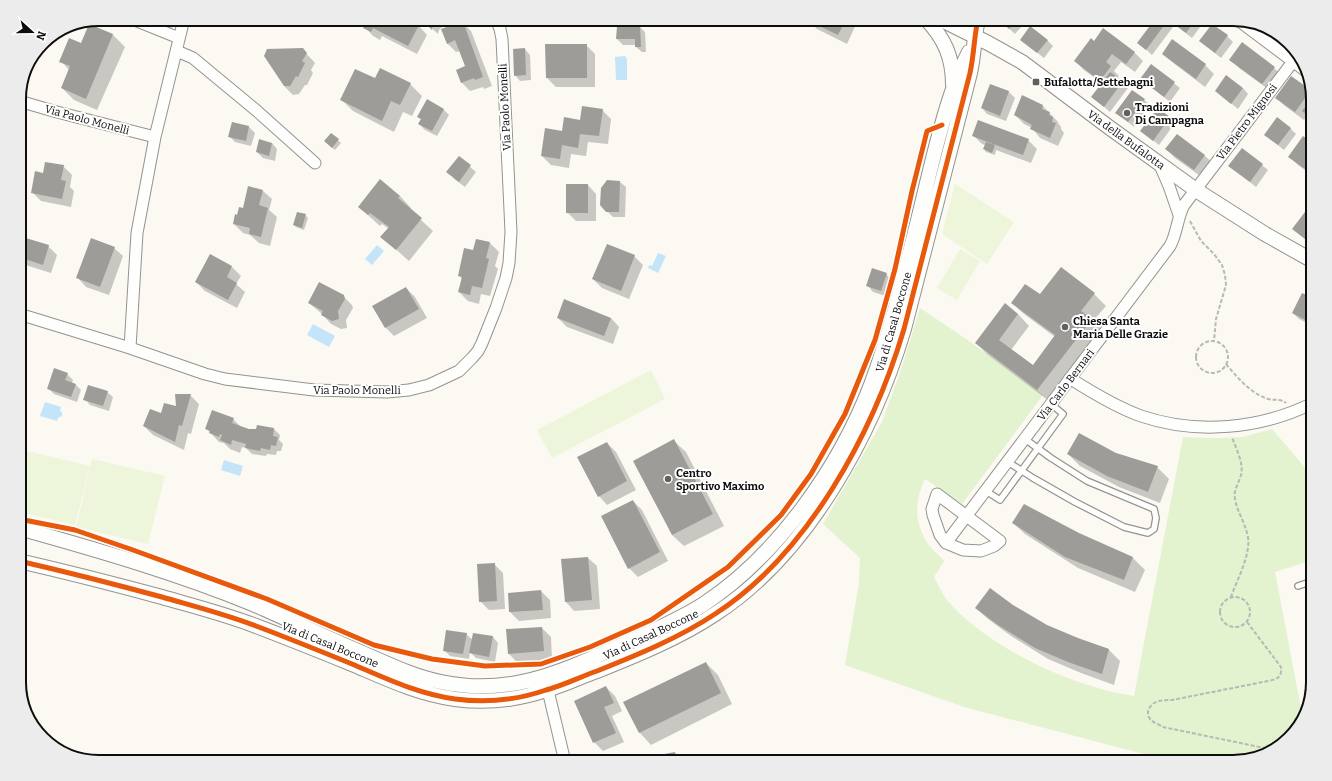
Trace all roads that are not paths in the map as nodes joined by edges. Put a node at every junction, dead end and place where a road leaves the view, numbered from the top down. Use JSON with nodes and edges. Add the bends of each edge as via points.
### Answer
{"nodes":[{"id":1,"x":149,"y":26,"type":"edge"},
{"id":2,"x":182,"y":26,"type":"edge"},
{"id":3,"x":499,"y":26,"type":"edge"},
{"id":4,"x":932,"y":26,"type":"edge"},
{"id":5,"x":954,"y":26,"type":"edge"},
{"id":6,"x":977,"y":26,"type":"edge"},
{"id":7,"x":1250,"y":28,"type":"edge"},
{"id":8,"x":975,"y":36,"type":"junction"},
{"id":9,"x":179,"y":38,"type":"junction"},
{"id":10,"x":177,"y":51,"type":"junction"},
{"id":11,"x":1292,"y":56,"type":"edge"},
{"id":12,"x":1294,"y":59,"type":"edge"},
{"id":13,"x":953,"y":88,"type":"junction"},
{"id":14,"x":26,"y":103,"type":"edge"},
{"id":15,"x":155,"y":137,"type":"junction"},
{"id":16,"x":315,"y":163,"type":"dead end"},
{"id":17,"x":1160,"y":165,"type":"junction"},
{"id":18,"x":1196,"y":190,"type":"junction"},
{"id":19,"x":1179,"y":215,"type":"junction"},
{"id":20,"x":1306,"y":257,"type":"edge"},
{"id":21,"x":26,"y":316,"type":"edge"},
{"id":22,"x":130,"y":348,"type":"junction"},
{"id":23,"x":1071,"y":379,"type":"junction"},
{"id":24,"x":1051,"y":404,"type":"junction"},
{"id":25,"x":1306,"y":406,"type":"edge"},
{"id":26,"x":1025,"y":439,"type":"junction"},
{"id":27,"x":1038,"y":449,"type":"junction"},
{"id":28,"x":1008,"y":462,"type":"junction"},
{"id":29,"x":1021,"y":471,"type":"junction"},
{"id":30,"x":986,"y":491,"type":"junction"},
{"id":31,"x":967,"y":516,"type":"junction"},
{"id":32,"x":26,"y":530,"type":"edge"},
{"id":33,"x":946,"y":544,"type":"junction"},
{"id":34,"x":26,"y":563,"type":"edge"},
{"id":35,"x":1306,"y":583,"type":"edge"},
{"id":36,"x":1298,"y":586,"type":"dead end"},
{"id":37,"x":546,"y":684,"type":"junction"},
{"id":38,"x":563,"y":755,"type":"edge"}],
"edges":[{"from":1,"to":9,"type":"street"},
{"from":2,"to":9,"type":"street"},
{"from":3,"to":22,"type":"street","name":"Via Paolo Monelli","via":[[502,39],[510,249],[506,278],[496,308],[482,343],[466,365],[438,381],[409,390],[314,390],[220,378]]},
{"from":4,"to":13,"type":"street","via":[[950,57]]},
{"from":5,"to":8,"type":"street","name":"Via della Bufalotta"},
{"from":6,"to":8,"type":"street"},
{"from":7,"to":11,"type":"street"},
{"from":8,"to":13,"type":"street","name":"Via di Casal Boccone"},
{"from":8,"to":17,"type":"street","name":"Via della Bufalotta","via":[[1022,62]]},
{"from":8,"to":37,"type":"street","name":"Via di Casal Boccone","via":[[974,57],[899,346],[874,413],[831,490],[778,560],[716,614],[645,651]]},
{"from":9,"to":10,"type":"street"},
{"from":10,"to":15,"type":"street"},
{"from":10,"to":16,"type":"street","via":[[193,58]]},
{"from":12,"to":18,"type":"street","name":"Via Pietro Mignosi"},
{"from":13,"to":37,"type":"street","name":"Via di Casal Boccone","via":[[890,327],[875,373],[850,432],[803,507],[760,559],[703,605],[583,662]]},
{"from":14,"to":15,"type":"street","name":"Via Paolo Monelli"},
{"from":15,"to":22,"type":"street","via":[[137,233]]},
{"from":17,"to":18,"type":"street","name":"Via della Bufalotta"},
{"from":17,"to":19,"type":"street"},
{"from":18,"to":19,"type":"street","name":"Via Carlo Bernari"},
{"from":18,"to":20,"type":"street","name":"Via della Bufalotta"},
{"from":19,"to":23,"type":"street","name":"Via Carlo Bernari","via":[[1170,246]]},
{"from":21,"to":22,"type":"street","name":"Via Paolo Monelli"},
{"from":23,"to":24,"type":"street","name":"Via Carlo Bernari"},
{"from":23,"to":25,"type":"street","via":[[1114,405],[1156,420],[1199,427],[1228,427],[1261,422]]},
{"from":24,"to":26,"type":"street","name":"Via Carlo Bernari"},
{"from":24,"to":27,"type":"lane","via":[[1063,414]]},
{"from":26,"to":27,"type":"lane"},
{"from":26,"to":28,"type":"street","name":"Via Carlo Bernari"},
{"from":27,"to":29,"type":"lane"},
{"from":27,"to":29,"type":"lane","via":[[1087,481],[1154,509],[1154,528],[1148,533],[1124,527]]},
{"from":28,"to":29,"type":"lane"},
{"from":28,"to":30,"type":"street","name":"Via Carlo Bernari"},
{"from":29,"to":30,"type":"lane","via":[[1000,500]]},
{"from":30,"to":31,"type":"street","name":"Via Carlo Bernari"},
{"from":31,"to":33,"type":"street","name":"Via Carlo Bernari"},
{"from":31,"to":33,"type":"street","via":[[937,494],[932,509],[933,515]]},
{"from":31,"to":33,"type":"street","via":[[1000,541],[981,551],[963,550]]},
{"from":32,"to":37,"type":"street","name":"Via di Casal Boccone","via":[[104,552],[250,603],[427,679],[483,687]]},
{"from":34,"to":37,"type":"street","name":"Via di Casal Boccone","via":[[231,616],[403,686],[432,695],[463,700],[494,700],[520,697]]},
{"from":35,"to":36,"type":"lane"},
{"from":37,"to":38,"type":"street"}]}
